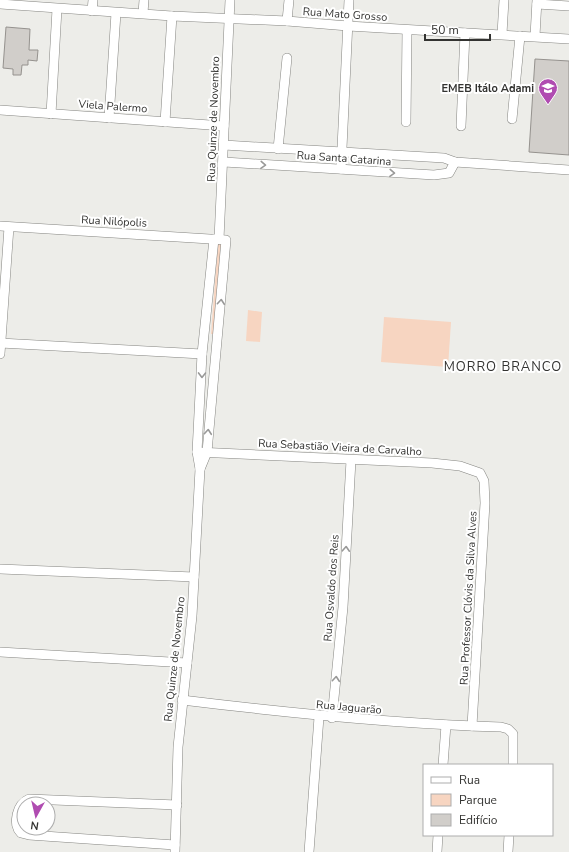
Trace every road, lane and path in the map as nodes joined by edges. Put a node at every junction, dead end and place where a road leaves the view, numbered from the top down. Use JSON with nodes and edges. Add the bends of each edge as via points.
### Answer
{"nodes":[{"id":1,"x":93,"y":0,"type":"edge"},
{"id":2,"x":144,"y":0,"type":"edge"},
{"id":3,"x":230,"y":0,"type":"edge"},
{"id":4,"x":289,"y":0,"type":"edge"},
{"id":5,"x":349,"y":0,"type":"edge"},
{"id":6,"x":504,"y":0,"type":"edge"},
{"id":7,"x":537,"y":2,"type":"edge"},
{"id":8,"x":4,"y":3,"type":"edge"},
{"id":9,"x":569,"y":6,"type":"edge"},
{"id":10,"x":57,"y":9,"type":"junction"},
{"id":11,"x":92,"y":11,"type":"junction"},
{"id":12,"x":116,"y":13,"type":"junction"},
{"id":13,"x":143,"y":13,"type":"junction"},
{"id":14,"x":172,"y":16,"type":"junction"},
{"id":15,"x":229,"y":18,"type":"junction"},
{"id":16,"x":287,"y":21,"type":"junction"},
{"id":17,"x":348,"y":26,"type":"junction"},
{"id":18,"x":407,"y":30,"type":"junction"},
{"id":19,"x":465,"y":33,"type":"junction"},
{"id":20,"x":502,"y":34,"type":"junction"},
{"id":21,"x":520,"y":36,"type":"junction"},
{"id":22,"x":535,"y":36,"type":"junction"},
{"id":23,"x":569,"y":39,"type":"edge"},
{"id":24,"x":287,"y":58,"type":"dead end"},
{"id":25,"x":0,"y":110,"type":"edge"},
{"id":26,"x":51,"y":114,"type":"junction"},
{"id":27,"x":109,"y":118,"type":"junction"},
{"id":28,"x":512,"y":119,"type":"dead end"},
{"id":29,"x":165,"y":122,"type":"junction"},
{"id":30,"x":406,"y":122,"type":"dead end"},
{"id":31,"x":224,"y":126,"type":"junction"},
{"id":32,"x":462,"y":126,"type":"dead end"},
{"id":33,"x":224,"y":145,"type":"junction"},
{"id":34,"x":278,"y":149,"type":"junction"},
{"id":35,"x":341,"y":153,"type":"junction"},
{"id":36,"x":224,"y":162,"type":"junction"},
{"id":37,"x":455,"y":162,"type":"junction"},
{"id":38,"x":341,"y":169,"type":"junction"},
{"id":39,"x":569,"y":170,"type":"edge"},
{"id":40,"x":5,"y":227,"type":"edge"},
{"id":41,"x":219,"y":239,"type":"junction"},
{"id":42,"x":204,"y":340,"type":"junction"},
{"id":43,"x":217,"y":341,"type":"junction"},
{"id":44,"x":0,"y":343,"type":"edge"},
{"id":45,"x":0,"y":354,"type":"edge"},
{"id":46,"x":202,"y":354,"type":"junction"},
{"id":47,"x":202,"y":452,"type":"junction"},
{"id":48,"x":351,"y":460,"type":"junction"},
{"id":49,"x":480,"y":473,"type":"joint"},
{"id":50,"x":0,"y":569,"type":"edge"},
{"id":51,"x":194,"y":577,"type":"junction"},
{"id":52,"x":0,"y":652,"type":"edge"},
{"id":53,"x":186,"y":663,"type":"junction"},
{"id":54,"x":182,"y":700,"type":"junction"},
{"id":55,"x":319,"y":717,"type":"junction"},
{"id":56,"x":332,"y":718,"type":"junction"},
{"id":57,"x":446,"y":725,"type":"junction"},
{"id":58,"x":472,"y":726,"type":"junction"},
{"id":59,"x":443,"y":764,"type":"edge"},
{"id":60,"x":513,"y":764,"type":"edge"},
{"id":61,"x":177,"y":806,"type":"junction"},
{"id":62,"x":438,"y":836,"type":"edge"},
{"id":63,"x":509,"y":836,"type":"edge"},
{"id":64,"x":175,"y":849,"type":"edge"},
{"id":65,"x":310,"y":852,"type":"edge"},
{"id":66,"x":437,"y":852,"type":"edge"},
{"id":67,"x":508,"y":852,"type":"edge"}],
"edges":[{"from":1,"to":11,"type":"street"},
{"from":2,"to":13,"type":"street"},
{"from":3,"to":15,"type":"street","name":"Rua Quinze de Novembro"},
{"from":4,"to":16,"type":"street"},
{"from":5,"to":17,"type":"street"},
{"from":6,"to":20,"type":"street"},
{"from":7,"to":9,"type":"street"},
{"from":7,"to":22,"type":"street"},
{"from":8,"to":10,"type":"street","name":"Rua Mato Grosso"},
{"from":10,"to":11,"type":"street","name":"Rua Mato Grosso"},
{"from":10,"to":26,"type":"street"},
{"from":11,"to":12,"type":"street","name":"Rua Mato Grosso"},
{"from":12,"to":13,"type":"street","name":"Rua Mato Grosso"},
{"from":12,"to":27,"type":"street"},
{"from":13,"to":14,"type":"street","name":"Rua Mato Grosso"},
{"from":14,"to":15,"type":"street","name":"Rua Mato Grosso"},
{"from":14,"to":29,"type":"street"},
{"from":15,"to":16,"type":"street","name":"Rua Mato Grosso"},
{"from":15,"to":31,"type":"street","name":"Rua Quinze de Novembro"},
{"from":16,"to":17,"type":"street","name":"Rua Mato Grosso"},
{"from":17,"to":18,"type":"street","name":"Rua Mato Grosso"},
{"from":17,"to":35,"type":"street"},
{"from":18,"to":19,"type":"street","name":"Rua Mato Grosso"},
{"from":18,"to":30,"type":"street"},
{"from":19,"to":20,"type":"street","name":"Rua Mato Grosso"},
{"from":19,"to":32,"type":"street"},
{"from":20,"to":21,"type":"street","name":"Rua Mato Grosso"},
{"from":21,"to":22,"type":"street","name":"Rua Mato Grosso"},
{"from":21,"to":28,"type":"street"},
{"from":22,"to":23,"type":"street","name":"Rua Mato Grosso"},
{"from":24,"to":34,"type":"street"},
{"from":25,"to":26,"type":"street","name":"Viela Palermo"},
{"from":26,"to":27,"type":"street","name":"Viela Palermo"},
{"from":27,"to":29,"type":"street","name":"Viela Palermo"},
{"from":29,"to":31,"type":"street","name":"Viela Palermo"},
{"from":31,"to":33,"type":"street","name":"Rua Quinze de Novembro"},
{"from":33,"to":34,"type":"street","name":"Rua Santa Catarina"},
{"from":33,"to":36,"type":"street","name":"Rua Quinze de Novembro"},
{"from":34,"to":35,"type":"street","name":"Rua Santa Catarina"},
{"from":35,"to":37,"type":"street","name":"Rua Santa Catarina","via":[[444,158]]},
{"from":35,"to":38,"type":"street"},
{"from":36,"to":38,"type":"street","name":"Rua Santa Catarina","one_way":true},
{"from":36,"to":41,"type":"street","name":"Rua Quinze de Novembro"},
{"from":38,"to":37,"type":"street","name":"Rua Santa Catarina","one_way":true,"via":[[444,175],[452,170]]},
{"from":37,"to":39,"type":"street","name":"Rua Santa Catarina"},
{"from":40,"to":41,"type":"street","name":"Rua Nilópolis"},
{"from":40,"to":44,"type":"street"},
{"from":41,"to":42,"type":"street","name":"Rua Quinze de Novembro"},
{"from":43,"to":41,"type":"street","name":"Rua Quinze de Novembro","one_way":true},
{"from":42,"to":43,"type":"street"},
{"from":42,"to":46,"type":"street","name":"Rua Quinze de Novembro"},
{"from":47,"to":43,"type":"street","name":"Rua Quinze de Novembro","one_way":true},
{"from":44,"to":45,"type":"street"},
{"from":44,"to":46,"type":"street"},
{"from":46,"to":47,"type":"street","name":"Rua Quinze de Novembro","one_way":true},
{"from":47,"to":48,"type":"street","name":"Rua Sebastião Vieira de Carvalho"},
{"from":47,"to":51,"type":"street","name":"Rua Quinze de Novembro"},
{"from":48,"to":49,"type":"street","name":"Rua Sebastião Vieira de Carvalho","via":[[453,465]]},
{"from":56,"to":48,"type":"street","name":"Rua Osvaldo dos Reis","one_way":true,"via":[[343,607]]},
{"from":49,"to":58,"type":"street","name":"Rua Professor Clóvis da Silva Alves","via":[[484,481],[486,503]]},
{"from":50,"to":51,"type":"street"},
{"from":51,"to":53,"type":"street","name":"Rua Quinze de Novembro"},
{"from":52,"to":53,"type":"street"},
{"from":53,"to":54,"type":"street","name":"Rua Quinze de Novembro"},
{"from":54,"to":55,"type":"street","name":"Rua Jaguarão"},
{"from":54,"to":61,"type":"street","name":"Rua Quinze de Novembro"},
{"from":55,"to":56,"type":"street","name":"Rua Jaguarão"},
{"from":55,"to":65,"type":"street"},
{"from":56,"to":57,"type":"street","name":"Rua Jaguarão"},
{"from":57,"to":58,"type":"street","name":"Rua Jaguarão"},
{"from":57,"to":59,"type":"street"},
{"from":58,"to":60,"type":"street","name":"Rua Jaguarão","via":[[508,729],[513,734]]},
{"from":61,"to":64,"type":"street","name":"Rua Quinze de Novembro"},
{"from":61,"to":64,"type":"street","via":[[29,800],[20,807],[17,827],[21,833],[29,835]]},
{"from":62,"to":66,"type":"street"},
{"from":63,"to":67,"type":"street"}]}
